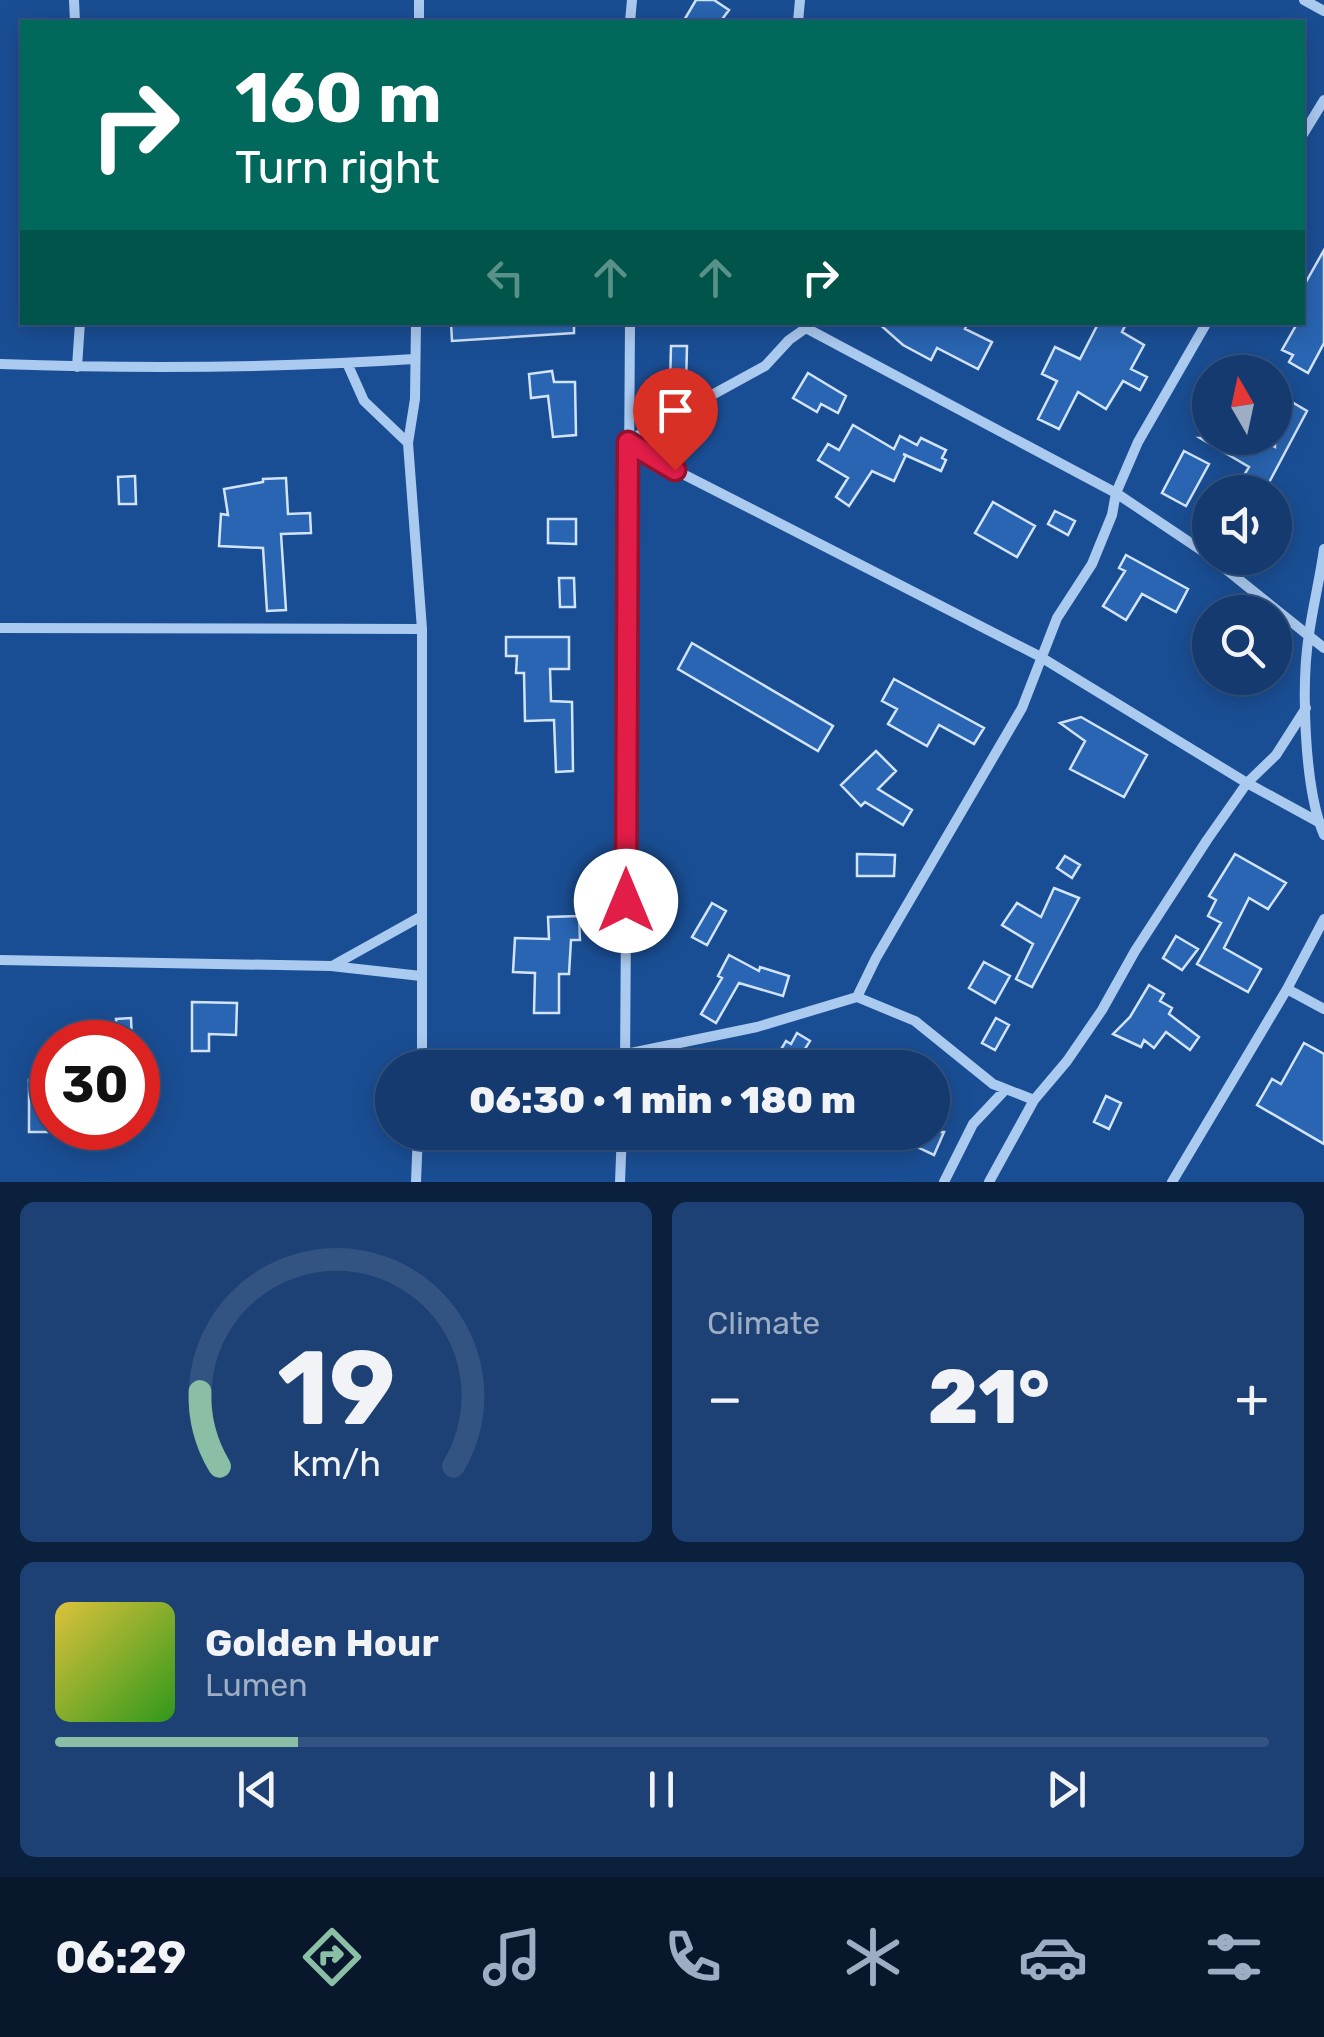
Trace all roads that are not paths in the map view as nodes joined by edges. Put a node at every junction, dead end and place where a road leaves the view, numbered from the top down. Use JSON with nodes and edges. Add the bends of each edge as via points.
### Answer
{"nodes":[{"id":1,"x":1304,"y":0,"type":"edge"},
{"id":2,"x":1324,"y":11,"type":"edge"},
{"id":3,"x":1324,"y":100,"type":"edge"},
{"id":4,"x":1305,"y":131,"type":"edge"},
{"id":5,"x":80,"y":325,"type":"edge"},
{"id":6,"x":416,"y":325,"type":"edge"},
{"id":7,"x":630,"y":325,"type":"edge"},
{"id":8,"x":806,"y":325,"type":"edge"},
{"id":9,"x":1205,"y":325,"type":"edge"},
{"id":10,"x":414,"y":359,"type":"junction"},
{"id":11,"x":347,"y":363,"type":"junction"},
{"id":12,"x":0,"y":364,"type":"edge"},
{"id":13,"x":77,"y":366,"type":"junction"},
{"id":14,"x":628,"y":442,"type":"junction"},
{"id":15,"x":408,"y":443,"type":"junction"},
{"id":16,"x":1116,"y":494,"type":"junction"},
{"id":17,"x":1192,"y":544,"type":"edge"},
{"id":18,"x":1324,"y":549,"type":"edge"},
{"id":19,"x":1233,"y":575,"type":"edge"},
{"id":20,"x":0,"y":628,"type":"edge"},
{"id":21,"x":422,"y":629,"type":"junction"},
{"id":22,"x":1308,"y":637,"type":"junction"},
{"id":23,"x":1324,"y":648,"type":"edge"},
{"id":24,"x":1040,"y":656,"type":"junction"},
{"id":25,"x":1306,"y":708,"type":"junction"},
{"id":26,"x":1247,"y":784,"type":"junction"},
{"id":27,"x":1321,"y":824,"type":"edge"},
{"id":28,"x":1324,"y":835,"type":"edge"},
{"id":29,"x":420,"y":917,"type":"junction"},
{"id":30,"x":1324,"y":919,"type":"edge"},
{"id":31,"x":0,"y":960,"type":"edge"},
{"id":32,"x":331,"y":966,"type":"junction"},
{"id":33,"x":420,"y":976,"type":"junction"},
{"id":34,"x":1287,"y":989,"type":"junction"},
{"id":35,"x":857,"y":997,"type":"junction"},
{"id":36,"x":1324,"y":1009,"type":"edge"},
{"id":37,"x":422,"y":1050,"type":"edge"},
{"id":38,"x":626,"y":1050,"type":"edge"},
{"id":39,"x":645,"y":1050,"type":"edge"},
{"id":40,"x":1004,"y":1090,"type":"junction"},
{"id":41,"x":1034,"y":1100,"type":"junction"},
{"id":42,"x":417,"y":1150,"type":"edge"},
{"id":43,"x":621,"y":1150,"type":"edge"},
{"id":44,"x":416,"y":1182,"type":"edge"},
{"id":45,"x":620,"y":1182,"type":"edge"},
{"id":46,"x":944,"y":1182,"type":"edge"},
{"id":47,"x":989,"y":1182,"type":"edge"},
{"id":48,"x":1172,"y":1182,"type":"edge"}],
"edges":[{"from":1,"to":2,"type":"street"},
{"from":3,"to":4,"type":"street"},
{"from":5,"to":13,"type":"street"},
{"from":6,"to":10,"type":"street"},
{"from":7,"to":14,"type":"street"},
{"from":8,"to":14,"type":"street","via":[[766,366]]},
{"from":8,"to":16,"type":"street"},
{"from":9,"to":16,"type":"street"},
{"from":10,"to":11,"type":"street"},
{"from":10,"to":15,"type":"street"},
{"from":11,"to":13,"type":"street"},
{"from":11,"to":15,"type":"street","via":[[364,401]]},
{"from":12,"to":13,"type":"street"},
{"from":14,"to":24,"type":"street"},
{"from":14,"to":38,"type":"street"},
{"from":15,"to":21,"type":"street"},
{"from":16,"to":17,"type":"street"},
{"from":16,"to":24,"type":"street","via":[[1092,564]]},
{"from":18,"to":22,"type":"street"},
{"from":19,"to":22,"type":"street"},
{"from":20,"to":21,"type":"street"},
{"from":21,"to":29,"type":"street"},
{"from":22,"to":23,"type":"street"},
{"from":22,"to":25,"type":"street"},
{"from":24,"to":26,"type":"street"},
{"from":24,"to":35,"type":"street","via":[[1022,708]]},
{"from":25,"to":26,"type":"street","via":[[1276,756]]},
{"from":25,"to":27,"type":"street"},
{"from":26,"to":27,"type":"street"},
{"from":26,"to":41,"type":"street","via":[[1102,1010]]},
{"from":27,"to":28,"type":"street"},
{"from":29,"to":32,"type":"street"},
{"from":29,"to":33,"type":"street"},
{"from":30,"to":34,"type":"street"},
{"from":31,"to":32,"type":"street"},
{"from":32,"to":33,"type":"street"},
{"from":33,"to":37,"type":"street"},
{"from":34,"to":36,"type":"street"},
{"from":34,"to":48,"type":"street"},
{"from":35,"to":39,"type":"street"},
{"from":35,"to":40,"type":"street","via":[[915,1021]]},
{"from":40,"to":41,"type":"street"},
{"from":40,"to":46,"type":"street","via":[[972,1124]]},
{"from":41,"to":47,"type":"street"},
{"from":42,"to":44,"type":"street"},
{"from":43,"to":45,"type":"street"}]}
